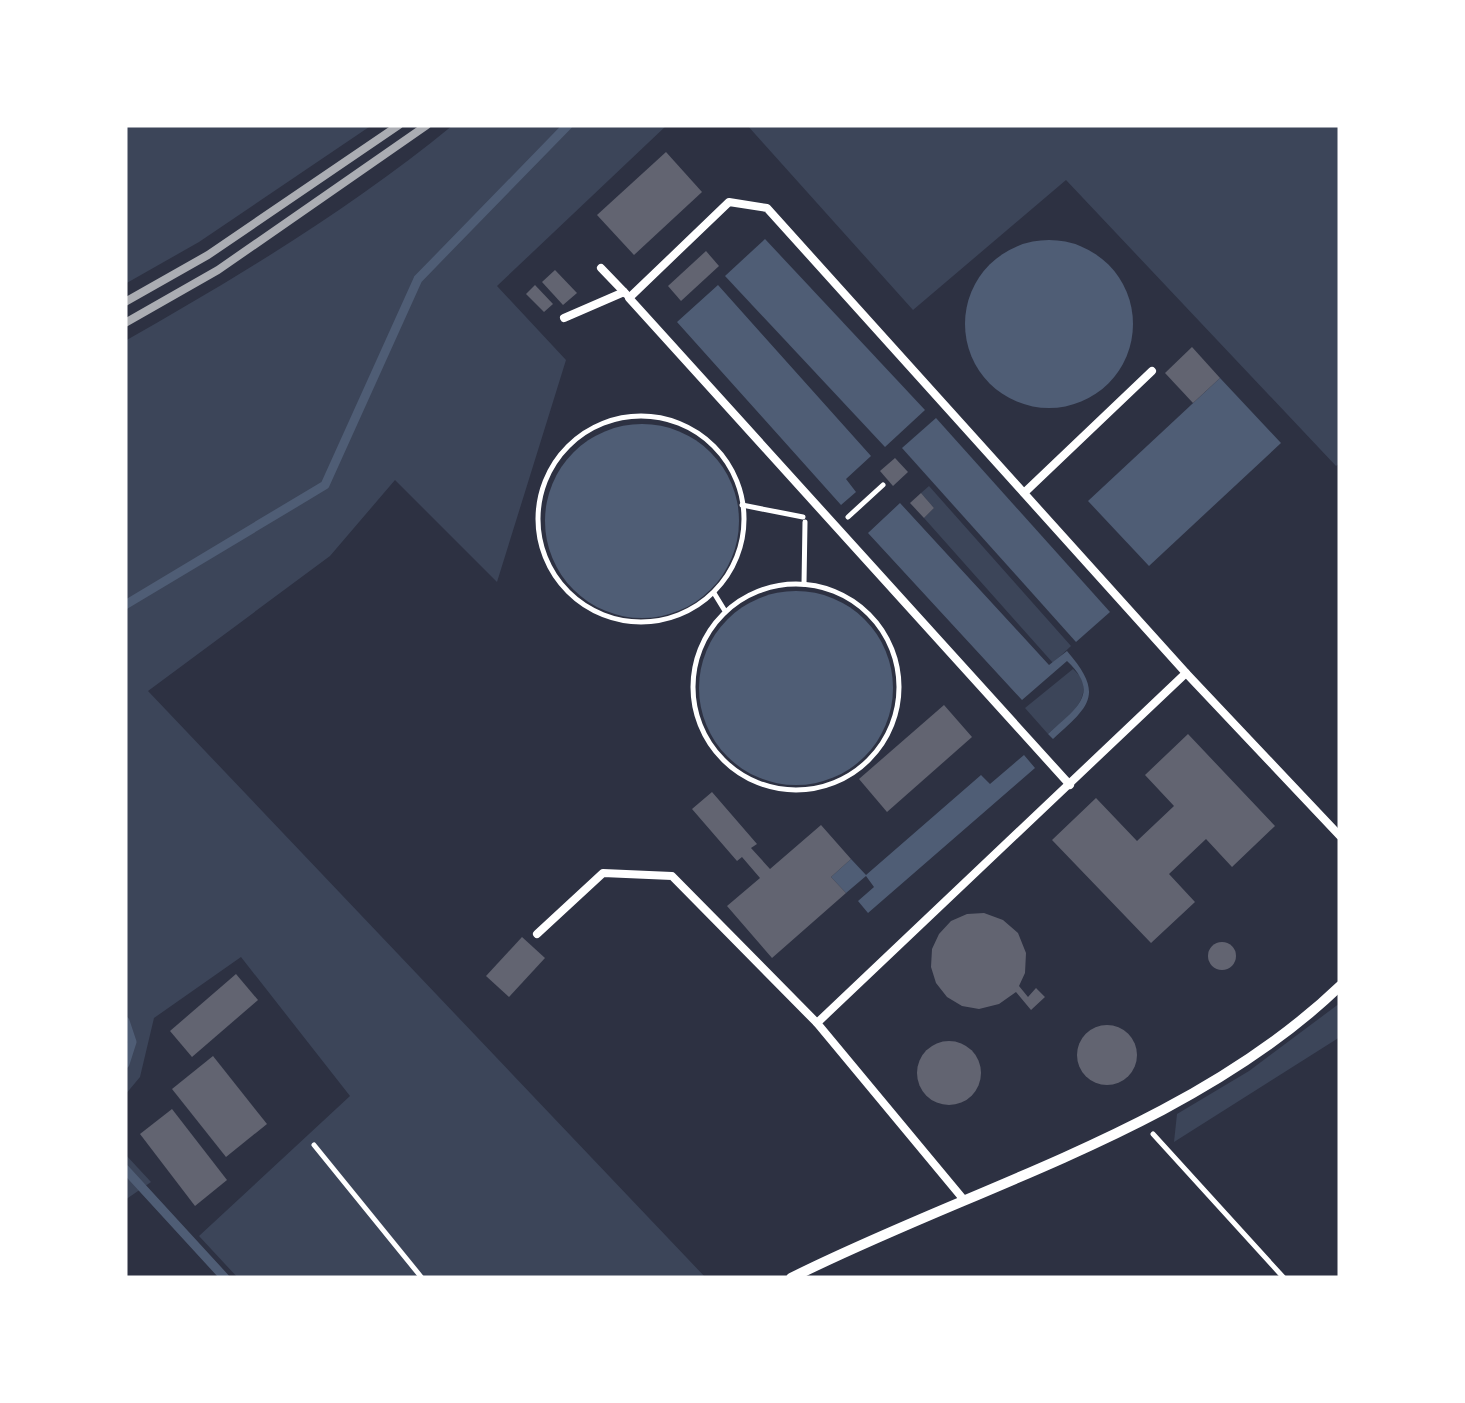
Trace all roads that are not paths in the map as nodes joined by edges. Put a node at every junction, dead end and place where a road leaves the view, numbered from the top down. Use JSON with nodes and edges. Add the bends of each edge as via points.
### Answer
{"nodes":[{"id":1,"x":601,"y":268,"type":"dead end"},
{"id":2,"x":627,"y":295,"type":"junction"},
{"id":3,"x":564,"y":318,"type":"dead end"},
{"id":4,"x":1152,"y":371,"type":"dead end"},
{"id":5,"x":1024,"y":493,"type":"junction"},
{"id":6,"x":1186,"y":673,"type":"junction"},
{"id":7,"x":1070,"y":785,"type":"junction"},
{"id":8,"x":1340,"y":836,"type":"edge"},
{"id":9,"x":538,"y":934,"type":"dead end"},
{"id":10,"x":1340,"y":986,"type":"edge"},
{"id":11,"x":817,"y":1022,"type":"junction"},
{"id":12,"x":964,"y":1200,"type":"junction"},
{"id":13,"x":791,"y":1278,"type":"edge"}],
"edges":[{"from":1,"to":2,"type":"lane"},
{"from":2,"to":3,"type":"lane"},
{"from":2,"to":5,"type":"lane","via":[[729,202],[768,208]]},
{"from":2,"to":7,"type":"lane"},
{"from":4,"to":5,"type":"lane"},
{"from":5,"to":6,"type":"lane"},
{"from":6,"to":7,"type":"lane"},
{"from":6,"to":8,"type":"lane"},
{"from":7,"to":11,"type":"lane"},
{"from":9,"to":11,"type":"lane","via":[[603,873],[672,876]]},
{"from":10,"to":12,"type":"street","via":[[1237,1066],[1142,1120]]},
{"from":11,"to":12,"type":"lane"},
{"from":12,"to":13,"type":"street"}]}
